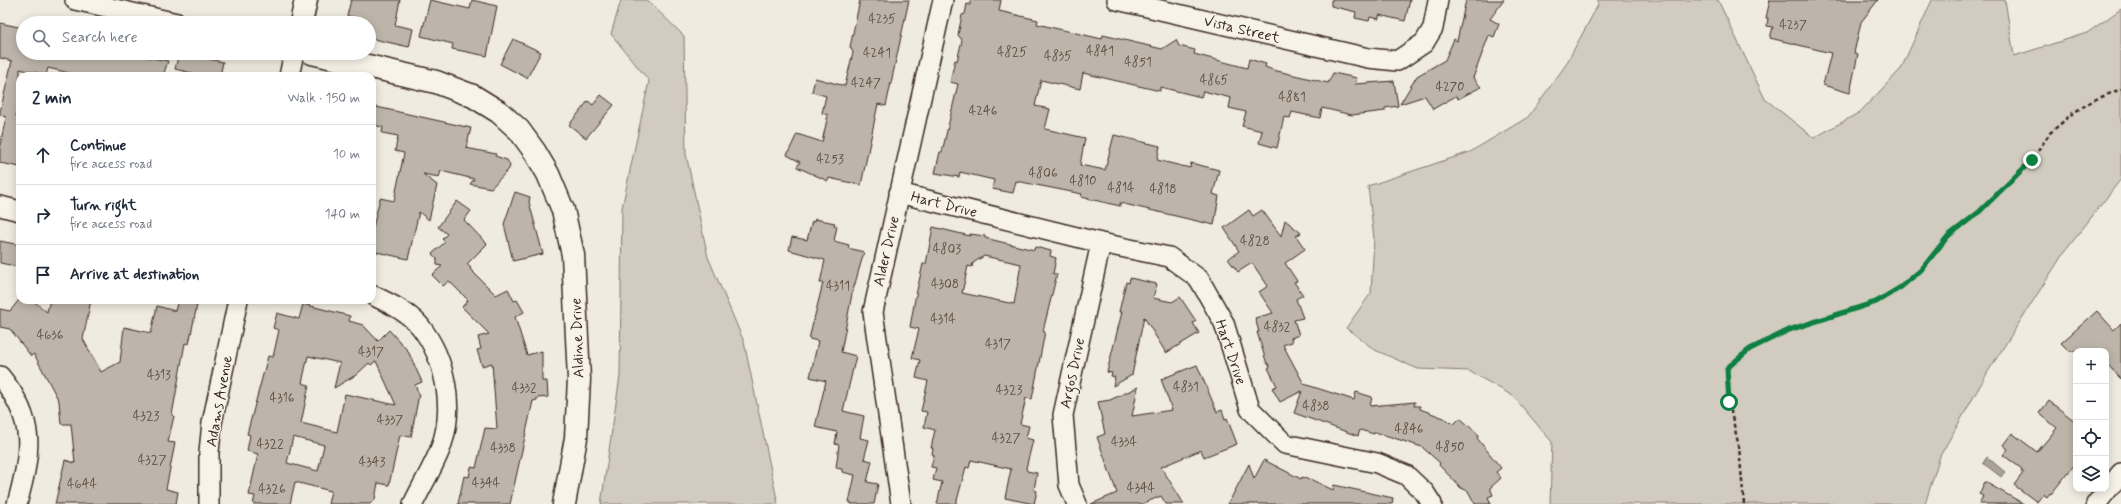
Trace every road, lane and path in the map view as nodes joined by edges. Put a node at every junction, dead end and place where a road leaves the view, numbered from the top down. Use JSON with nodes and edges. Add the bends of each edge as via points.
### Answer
{"nodes":[{"id":1,"x":75,"y":0,"type":"edge"},
{"id":2,"x":306,"y":0,"type":"edge"},
{"id":3,"x":943,"y":0,"type":"edge"},
{"id":4,"x":1117,"y":0,"type":"edge"},
{"id":5,"x":1438,"y":0,"type":"edge"},
{"id":6,"x":146,"y":16,"type":"edge"},
{"id":7,"x":303,"y":16,"type":"edge"},
{"id":8,"x":292,"y":60,"type":"edge"},
{"id":9,"x":342,"y":60,"type":"edge"},
{"id":10,"x":290,"y":72,"type":"edge"},
{"id":11,"x":2121,"y":89,"type":"edge"},
{"id":12,"x":899,"y":193,"type":"junction"},
{"id":13,"x":0,"y":206,"type":"edge"},
{"id":14,"x":16,"y":210,"type":"edge"},
{"id":15,"x":1101,"y":242,"type":"junction"},
{"id":16,"x":376,"y":297,"type":"edge"},
{"id":17,"x":237,"y":304,"type":"edge"},
{"id":18,"x":0,"y":376,"type":"edge"},
{"id":19,"x":2121,"y":473,"type":"edge"},
{"id":20,"x":2107,"y":500,"type":"edge"},
{"id":21,"x":17,"y":504,"type":"edge"},
{"id":22,"x":209,"y":504,"type":"edge"},
{"id":23,"x":413,"y":504,"type":"edge"},
{"id":24,"x":564,"y":504,"type":"edge"},
{"id":25,"x":901,"y":504,"type":"edge"},
{"id":26,"x":1077,"y":504,"type":"edge"},
{"id":27,"x":1432,"y":504,"type":"edge"},
{"id":28,"x":1744,"y":504,"type":"edge"}],
"edges":[{"from":1,"to":6,"type":"street"},
{"from":2,"to":7,"type":"main road"},
{"from":3,"to":12,"type":"street","name":"Alder Drive"},
{"from":4,"to":5,"type":"street","name":"Vista Street","via":[[1368,58],[1397,61],[1424,43],[1433,28]]},
{"from":8,"to":10,"type":"street"},
{"from":9,"to":24,"type":"main road","name":"Aldine Drive","via":[[436,82],[473,96],[499,112],[519,130],[536,152],[548,174],[563,210],[573,255],[579,379],[576,438]]},
{"from":11,"to":28,"type":"path","via":[[2094,100],[2056,128],[2032,160],[1979,212],[1948,236],[1921,270],[1901,287],[1876,302],[1789,330],[1750,349],[1727,368],[1729,402],[1739,447]]},
{"from":12,"to":15,"type":"street","name":"Hart Drive"},
{"from":12,"to":25,"type":"street","name":"Alder Drive","via":[[873,312]]},
{"from":13,"to":14,"type":"street"},
{"from":15,"to":26,"type":"street","name":"Argos Drive","via":[[1063,415],[1069,485]]},
{"from":15,"to":27,"type":"street","name":"Hart Drive","via":[[1168,257],[1199,279],[1224,322],[1250,409],[1285,444],[1377,463],[1406,475],[1425,493]]},
{"from":16,"to":23,"type":"street","via":[[392,304],[419,325],[435,348],[447,391],[447,424],[441,447]]},
{"from":17,"to":22,"type":"street","name":"Adams Avenue","via":[[212,423]]},
{"from":18,"to":21,"type":"street","via":[[14,393],[24,416],[28,442],[27,467]]},
{"from":19,"to":20,"type":"street"}]}
